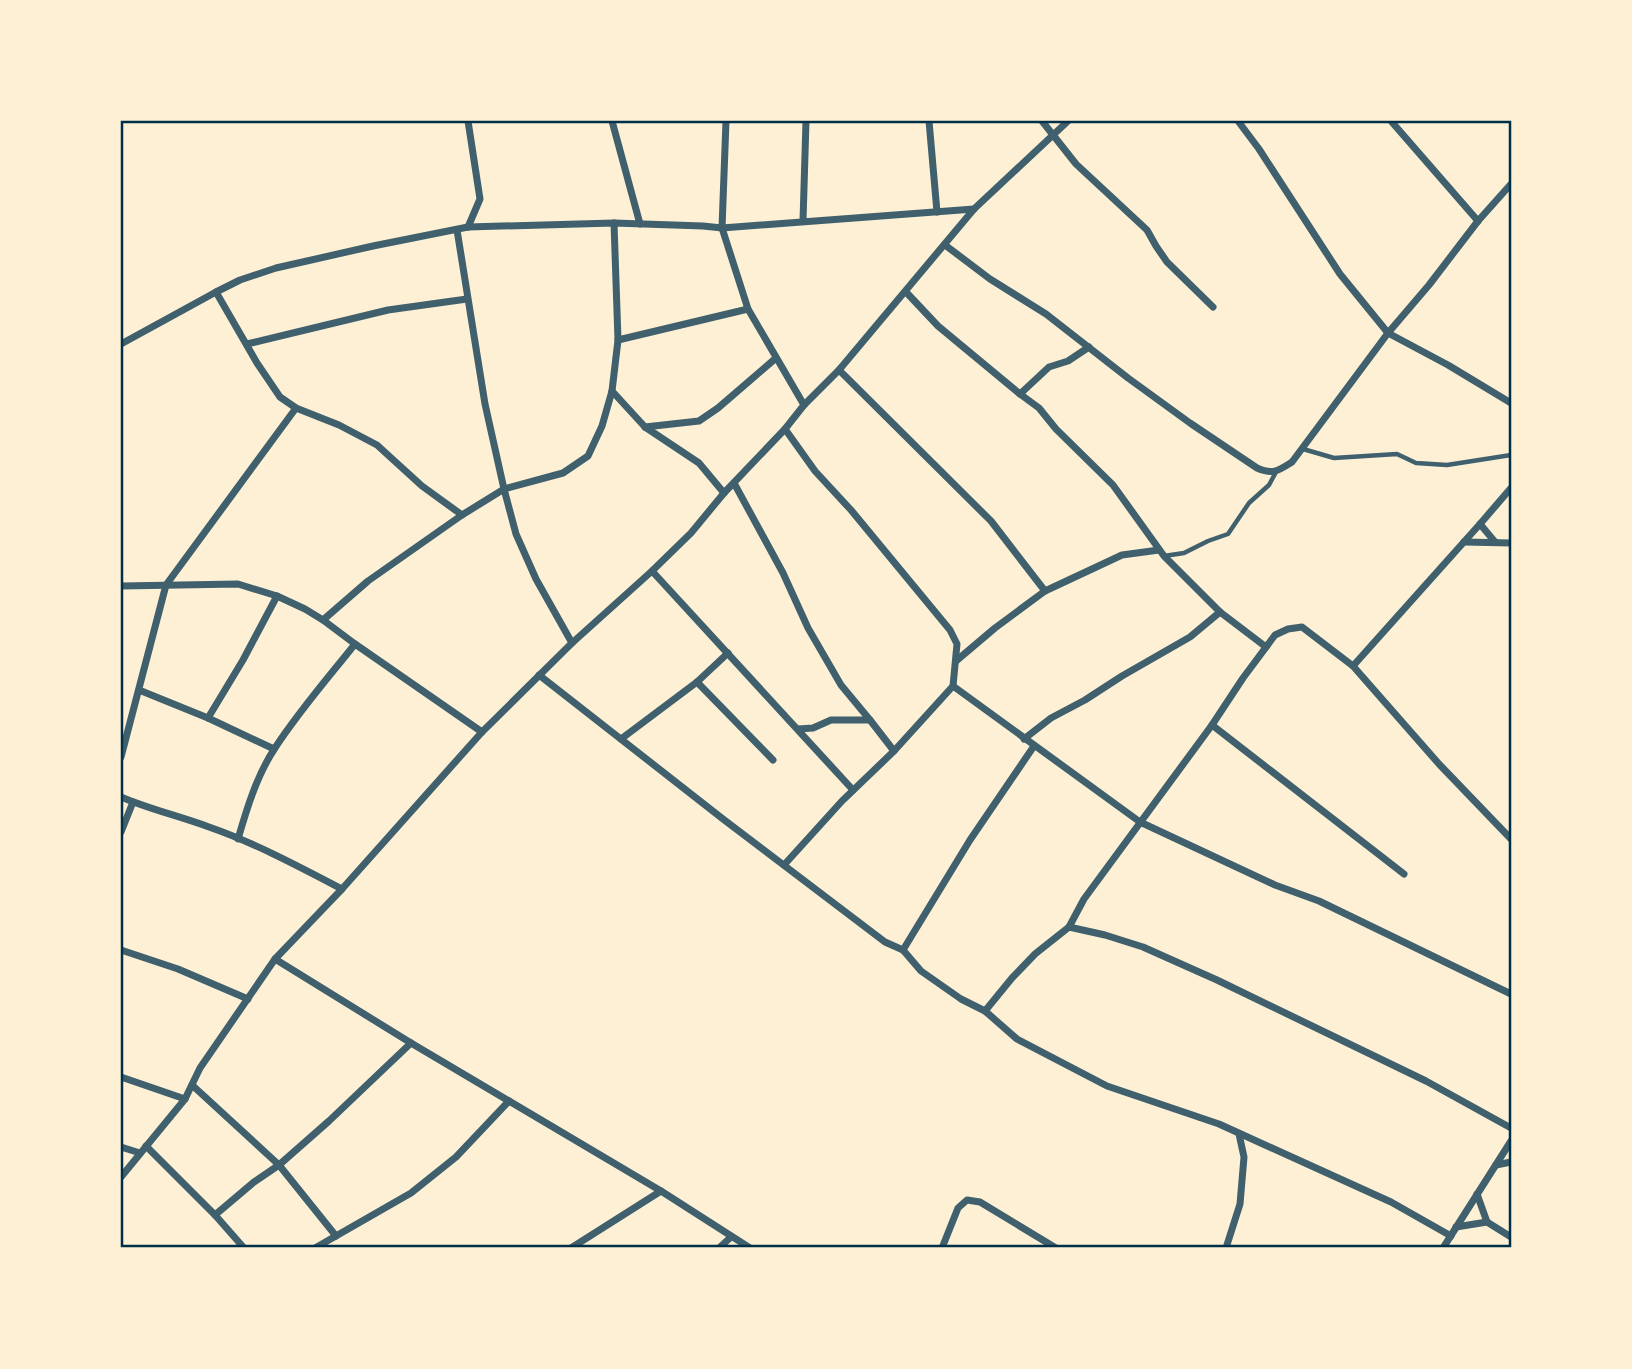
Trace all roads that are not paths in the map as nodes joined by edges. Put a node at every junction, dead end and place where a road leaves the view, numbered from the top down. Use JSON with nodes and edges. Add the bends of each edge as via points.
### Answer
{"nodes":[{"id":1,"x":468,"y":121,"type":"edge"},
{"id":2,"x":612,"y":121,"type":"edge"},
{"id":3,"x":726,"y":121,"type":"edge"},
{"id":4,"x":806,"y":121,"type":"edge"},
{"id":5,"x":929,"y":121,"type":"edge"},
{"id":6,"x":1042,"y":121,"type":"edge"},
{"id":7,"x":1068,"y":121,"type":"edge"},
{"id":8,"x":1238,"y":121,"type":"edge"},
{"id":9,"x":1391,"y":121,"type":"edge"},
{"id":10,"x":1053,"y":135,"type":"junction"},
{"id":11,"x":1511,"y":184,"type":"edge"},
{"id":12,"x":974,"y":209,"type":"junction"},
{"id":13,"x":937,"y":212,"type":"junction"},
{"id":14,"x":803,"y":221,"type":"junction"},
{"id":15,"x":1478,"y":221,"type":"junction"},
{"id":16,"x":614,"y":223,"type":"junction"},
{"id":17,"x":640,"y":224,"type":"junction"},
{"id":18,"x":468,"y":227,"type":"junction"},
{"id":19,"x":722,"y":228,"type":"junction"},
{"id":20,"x":457,"y":230,"type":"junction"},
{"id":21,"x":945,"y":244,"type":"junction"},
{"id":22,"x":215,"y":292,"type":"junction"},
{"id":23,"x":906,"y":292,"type":"junction"},
{"id":24,"x":467,"y":299,"type":"junction"},
{"id":25,"x":1213,"y":307,"type":"dead end"},
{"id":26,"x":748,"y":309,"type":"junction"},
{"id":27,"x":1388,"y":333,"type":"junction"},
{"id":28,"x":618,"y":340,"type":"junction"},
{"id":29,"x":121,"y":344,"type":"edge"},
{"id":30,"x":247,"y":344,"type":"junction"},
{"id":31,"x":1089,"y":347,"type":"junction"},
{"id":32,"x":776,"y":358,"type":"junction"},
{"id":33,"x":839,"y":369,"type":"junction"},
{"id":34,"x":612,"y":391,"type":"junction"},
{"id":35,"x":1020,"y":394,"type":"junction"},
{"id":36,"x":1511,"y":403,"type":"edge"},
{"id":37,"x":804,"y":405,"type":"junction"},
{"id":38,"x":296,"y":408,"type":"junction"},
{"id":39,"x":645,"y":427,"type":"junction"},
{"id":40,"x":785,"y":429,"type":"junction"},
{"id":41,"x":1302,"y":449,"type":"junction"},
{"id":42,"x":1511,"y":455,"type":"edge"},
{"id":43,"x":1276,"y":471,"type":"junction"},
{"id":44,"x":734,"y":483,"type":"junction"},
{"id":45,"x":1511,"y":488,"type":"edge"},
{"id":46,"x":504,"y":489,"type":"junction"},
{"id":47,"x":724,"y":493,"type":"junction"},
{"id":48,"x":462,"y":515,"type":"junction"},
{"id":49,"x":1480,"y":524,"type":"junction"},
{"id":50,"x":1464,"y":542,"type":"junction"},
{"id":51,"x":1495,"y":542,"type":"junction"},
{"id":52,"x":1511,"y":543,"type":"edge"},
{"id":53,"x":1162,"y":553,"type":"junction"},
{"id":54,"x":652,"y":571,"type":"junction"},
{"id":55,"x":166,"y":585,"type":"junction"},
{"id":56,"x":121,"y":586,"type":"edge"},
{"id":57,"x":1045,"y":591,"type":"junction"},
{"id":58,"x":277,"y":596,"type":"junction"},
{"id":59,"x":1220,"y":612,"type":"junction"},
{"id":60,"x":323,"y":620,"type":"junction"},
{"id":61,"x":572,"y":643,"type":"junction"},
{"id":62,"x":355,"y":644,"type":"junction"},
{"id":63,"x":1266,"y":647,"type":"junction"},
{"id":64,"x":728,"y":653,"type":"junction"},
{"id":65,"x":956,"y":661,"type":"junction"},
{"id":66,"x":1353,"y":666,"type":"junction"},
{"id":67,"x":539,"y":675,"type":"junction"},
{"id":68,"x":697,"y":682,"type":"junction"},
{"id":69,"x":953,"y":686,"type":"junction"},
{"id":70,"x":139,"y":690,"type":"junction"},
{"id":71,"x":208,"y":719,"type":"junction"},
{"id":72,"x":870,"y":720,"type":"junction"},
{"id":73,"x":1212,"y":725,"type":"junction"},
{"id":74,"x":798,"y":729,"type":"junction"},
{"id":75,"x":482,"y":732,"type":"junction"},
{"id":76,"x":621,"y":739,"type":"junction"},
{"id":77,"x":1024,"y":739,"type":"junction"},
{"id":78,"x":1034,"y":746,"type":"junction"},
{"id":79,"x":274,"y":749,"type":"junction"},
{"id":80,"x":894,"y":751,"type":"junction"},
{"id":81,"x":121,"y":757,"type":"edge"},
{"id":82,"x":773,"y":760,"type":"dead end"},
{"id":83,"x":853,"y":790,"type":"junction"},
{"id":84,"x":121,"y":796,"type":"edge"},
{"id":85,"x":133,"y":802,"type":"junction"},
{"id":86,"x":1140,"y":822,"type":"junction"},
{"id":87,"x":121,"y":832,"type":"edge"},
{"id":88,"x":238,"y":839,"type":"junction"},
{"id":89,"x":1511,"y":839,"type":"edge"},
{"id":90,"x":784,"y":865,"type":"junction"},
{"id":91,"x":1404,"y":874,"type":"dead end"},
{"id":92,"x":342,"y":889,"type":"junction"},
{"id":93,"x":1069,"y":927,"type":"junction"},
{"id":94,"x":121,"y":950,"type":"edge"},
{"id":95,"x":903,"y":950,"type":"junction"},
{"id":96,"x":275,"y":959,"type":"junction"},
{"id":97,"x":1511,"y":994,"type":"edge"},
{"id":98,"x":248,"y":999,"type":"junction"},
{"id":99,"x":985,"y":1012,"type":"junction"},
{"id":100,"x":411,"y":1043,"type":"junction"},
{"id":101,"x":121,"y":1077,"type":"edge"},
{"id":102,"x":192,"y":1085,"type":"junction"},
{"id":103,"x":185,"y":1099,"type":"junction"},
{"id":104,"x":509,"y":1101,"type":"junction"},
{"id":105,"x":1511,"y":1128,"type":"edge"},
{"id":106,"x":1239,"y":1134,"type":"junction"},
{"id":107,"x":1511,"y":1141,"type":"edge"},
{"id":108,"x":146,"y":1146,"type":"junction"},
{"id":109,"x":121,"y":1147,"type":"edge"},
{"id":110,"x":140,"y":1153,"type":"junction"},
{"id":111,"x":1511,"y":1162,"type":"edge"},
{"id":112,"x":279,"y":1165,"type":"junction"},
{"id":113,"x":1496,"y":1165,"type":"junction"},
{"id":114,"x":121,"y":1177,"type":"edge"},
{"id":115,"x":661,"y":1191,"type":"junction"},
{"id":116,"x":1477,"y":1194,"type":"junction"},
{"id":117,"x":215,"y":1215,"type":"junction"},
{"id":118,"x":1487,"y":1222,"type":"junction"},
{"id":119,"x":1456,"y":1227,"type":"junction"},
{"id":120,"x":336,"y":1236,"type":"junction"},
{"id":121,"x":1451,"y":1236,"type":"junction"},
{"id":122,"x":731,"y":1237,"type":"junction"},
{"id":123,"x":1511,"y":1237,"type":"edge"},
{"id":124,"x":244,"y":1248,"type":"edge"},
{"id":125,"x":315,"y":1248,"type":"edge"},
{"id":126,"x":571,"y":1248,"type":"edge"},
{"id":127,"x":719,"y":1248,"type":"edge"},
{"id":128,"x":750,"y":1248,"type":"edge"},
{"id":129,"x":942,"y":1248,"type":"edge"},
{"id":130,"x":1056,"y":1248,"type":"edge"},
{"id":131,"x":1226,"y":1248,"type":"edge"},
{"id":132,"x":1443,"y":1248,"type":"edge"}],
"edges":[{"from":1,"to":18,"type":"street","via":[[481,199]]},
{"from":2,"to":17,"type":"street"},
{"from":3,"to":19,"type":"street"},
{"from":4,"to":14,"type":"street"},
{"from":5,"to":13,"type":"street"},
{"from":6,"to":10,"type":"street"},
{"from":7,"to":10,"type":"street"},
{"from":8,"to":27,"type":"street","via":[[1340,274]]},
{"from":9,"to":15,"type":"street"},
{"from":10,"to":12,"type":"street"},
{"from":10,"to":25,"type":"street","via":[[1076,164],[1147,230],[1167,261]]},
{"from":11,"to":15,"type":"street"},
{"from":12,"to":13,"type":"street"},
{"from":12,"to":21,"type":"street"},
{"from":13,"to":14,"type":"street"},
{"from":14,"to":19,"type":"street"},
{"from":15,"to":27,"type":"street"},
{"from":16,"to":17,"type":"street"},
{"from":16,"to":18,"type":"street"},
{"from":16,"to":28,"type":"street"},
{"from":17,"to":19,"type":"street"},
{"from":18,"to":20,"type":"street"},
{"from":19,"to":26,"type":"street"},
{"from":20,"to":22,"type":"street","via":[[276,268]]},
{"from":20,"to":24,"type":"street"},
{"from":21,"to":23,"type":"street"},
{"from":21,"to":31,"type":"street"},
{"from":22,"to":29,"type":"street"},
{"from":22,"to":30,"type":"street"},
{"from":23,"to":33,"type":"street"},
{"from":23,"to":35,"type":"street","via":[[938,326]]},
{"from":24,"to":30,"type":"street","via":[[388,310]]},
{"from":24,"to":46,"type":"street"},
{"from":26,"to":28,"type":"street"},
{"from":26,"to":32,"type":"street"},
{"from":27,"to":36,"type":"street"},
{"from":27,"to":41,"type":"street"},
{"from":28,"to":34,"type":"street"},
{"from":30,"to":38,"type":"street","via":[[280,397]]},
{"from":31,"to":35,"type":"street","via":[[1049,367]]},
{"from":31,"to":43,"type":"street","via":[[1246,461],[1266,472]]},
{"from":32,"to":37,"type":"street"},
{"from":32,"to":39,"type":"street","via":[[699,421]]},
{"from":33,"to":37,"type":"street"},
{"from":33,"to":57,"type":"street","via":[[991,521]]},
{"from":34,"to":39,"type":"street"},
{"from":34,"to":46,"type":"street","via":[[589,456],[563,473]]},
{"from":35,"to":53,"type":"street","via":[[1113,485]]},
{"from":37,"to":40,"type":"street"},
{"from":38,"to":48,"type":"street","via":[[377,446]]},
{"from":38,"to":55,"type":"street"},
{"from":39,"to":47,"type":"street","via":[[699,463]]},
{"from":40,"to":44,"type":"street"},
{"from":40,"to":65,"type":"street","via":[[950,630],[957,643]]},
{"from":41,"to":42,"type":"lane","via":[[1334,458],[1396,454],[1416,463],[1447,465]]},
{"from":41,"to":43,"type":"street"},
{"from":43,"to":53,"type":"lane","via":[[1228,534],[1184,553]]},
{"from":44,"to":47,"type":"street"},
{"from":44,"to":72,"type":"street","via":[[808,628],[841,685]]},
{"from":45,"to":49,"type":"street"},
{"from":46,"to":48,"type":"street"},
{"from":46,"to":61,"type":"street","via":[[516,534]]},
{"from":47,"to":54,"type":"street"},
{"from":48,"to":60,"type":"street","via":[[368,581]]},
{"from":49,"to":50,"type":"street"},
{"from":49,"to":51,"type":"street"},
{"from":50,"to":51,"type":"street"},
{"from":50,"to":66,"type":"street"},
{"from":51,"to":52,"type":"street"},
{"from":53,"to":57,"type":"street","via":[[1122,555]]},
{"from":53,"to":59,"type":"street"},
{"from":54,"to":61,"type":"street"},
{"from":54,"to":64,"type":"street"},
{"from":55,"to":56,"type":"street"},
{"from":55,"to":58,"type":"street","via":[[238,584]]},
{"from":55,"to":70,"type":"street"},
{"from":57,"to":65,"type":"street"},
{"from":58,"to":60,"type":"street"},
{"from":58,"to":71,"type":"street"},
{"from":59,"to":63,"type":"street"},
{"from":59,"to":77,"type":"street","via":[[1190,638],[1051,718]]},
{"from":60,"to":62,"type":"street"},
{"from":61,"to":67,"type":"street"},
{"from":62,"to":75,"type":"street"},
{"from":62,"to":79,"type":"street"},
{"from":63,"to":66,"type":"street","via":[[1275,635],[1302,627]]},
{"from":63,"to":73,"type":"street"},
{"from":64,"to":68,"type":"street"},
{"from":64,"to":74,"type":"street"},
{"from":65,"to":69,"type":"street"},
{"from":66,"to":89,"type":"street"},
{"from":67,"to":75,"type":"street"},
{"from":67,"to":76,"type":"street"},
{"from":68,"to":76,"type":"street"},
{"from":68,"to":82,"type":"street"},
{"from":69,"to":77,"type":"street"},
{"from":69,"to":80,"type":"street"},
{"from":70,"to":71,"type":"street"},
{"from":70,"to":81,"type":"street"},
{"from":71,"to":79,"type":"street"},
{"from":72,"to":74,"type":"street","via":[[831,720]]},
{"from":72,"to":80,"type":"street"},
{"from":73,"to":86,"type":"street"},
{"from":73,"to":91,"type":"street"},
{"from":74,"to":83,"type":"street"},
{"from":75,"to":92,"type":"street"},
{"from":76,"to":90,"type":"street"},
{"from":77,"to":78,"type":"street"},
{"from":78,"to":86,"type":"street"},
{"from":78,"to":95,"type":"street"},
{"from":79,"to":88,"type":"street"},
{"from":80,"to":83,"type":"street"},
{"from":83,"to":90,"type":"street"},
{"from":84,"to":85,"type":"street"},
{"from":85,"to":87,"type":"street"},
{"from":85,"to":88,"type":"street"},
{"from":86,"to":93,"type":"street"},
{"from":86,"to":97,"type":"street","via":[[1319,901]]},
{"from":88,"to":92,"type":"street"},
{"from":90,"to":95,"type":"street","via":[[885,942]]},
{"from":92,"to":96,"type":"street"},
{"from":93,"to":99,"type":"street","via":[[1035,954]]},
{"from":93,"to":105,"type":"street","via":[[1143,947],[1217,980],[1426,1081]]},
{"from":94,"to":98,"type":"street"},
{"from":95,"to":99,"type":"street","via":[[921,971]]},
{"from":96,"to":98,"type":"street"},
{"from":96,"to":100,"type":"street"},
{"from":98,"to":102,"type":"street"},
{"from":99,"to":106,"type":"street","via":[[1017,1039],[1107,1086]]},
{"from":100,"to":104,"type":"street"},
{"from":100,"to":112,"type":"street"},
{"from":101,"to":103,"type":"street"},
{"from":102,"to":103,"type":"street"},
{"from":102,"to":112,"type":"street"},
{"from":103,"to":108,"type":"street"},
{"from":104,"to":115,"type":"street"},
{"from":104,"to":120,"type":"street","via":[[456,1157],[411,1193]]},
{"from":106,"to":121,"type":"street","via":[[1391,1202]]},
{"from":106,"to":131,"type":"street","via":[[1244,1157],[1240,1204]]},
{"from":107,"to":113,"type":"street"},
{"from":108,"to":110,"type":"street"},
{"from":108,"to":117,"type":"street"},
{"from":109,"to":110,"type":"street"},
{"from":110,"to":114,"type":"street"},
{"from":111,"to":113,"type":"street"},
{"from":112,"to":117,"type":"street"},
{"from":112,"to":120,"type":"street"},
{"from":113,"to":116,"type":"street"},
{"from":115,"to":122,"type":"street"},
{"from":115,"to":126,"type":"street"},
{"from":116,"to":118,"type":"street"},
{"from":116,"to":119,"type":"street"},
{"from":117,"to":124,"type":"street"},
{"from":118,"to":119,"type":"street"},
{"from":118,"to":123,"type":"street"},
{"from":119,"to":121,"type":"street"},
{"from":120,"to":125,"type":"street"},
{"from":121,"to":132,"type":"street"},
{"from":122,"to":127,"type":"street"},
{"from":122,"to":128,"type":"street"},
{"from":129,"to":130,"type":"street","via":[[958,1208],[967,1200],[980,1202]]}]}
